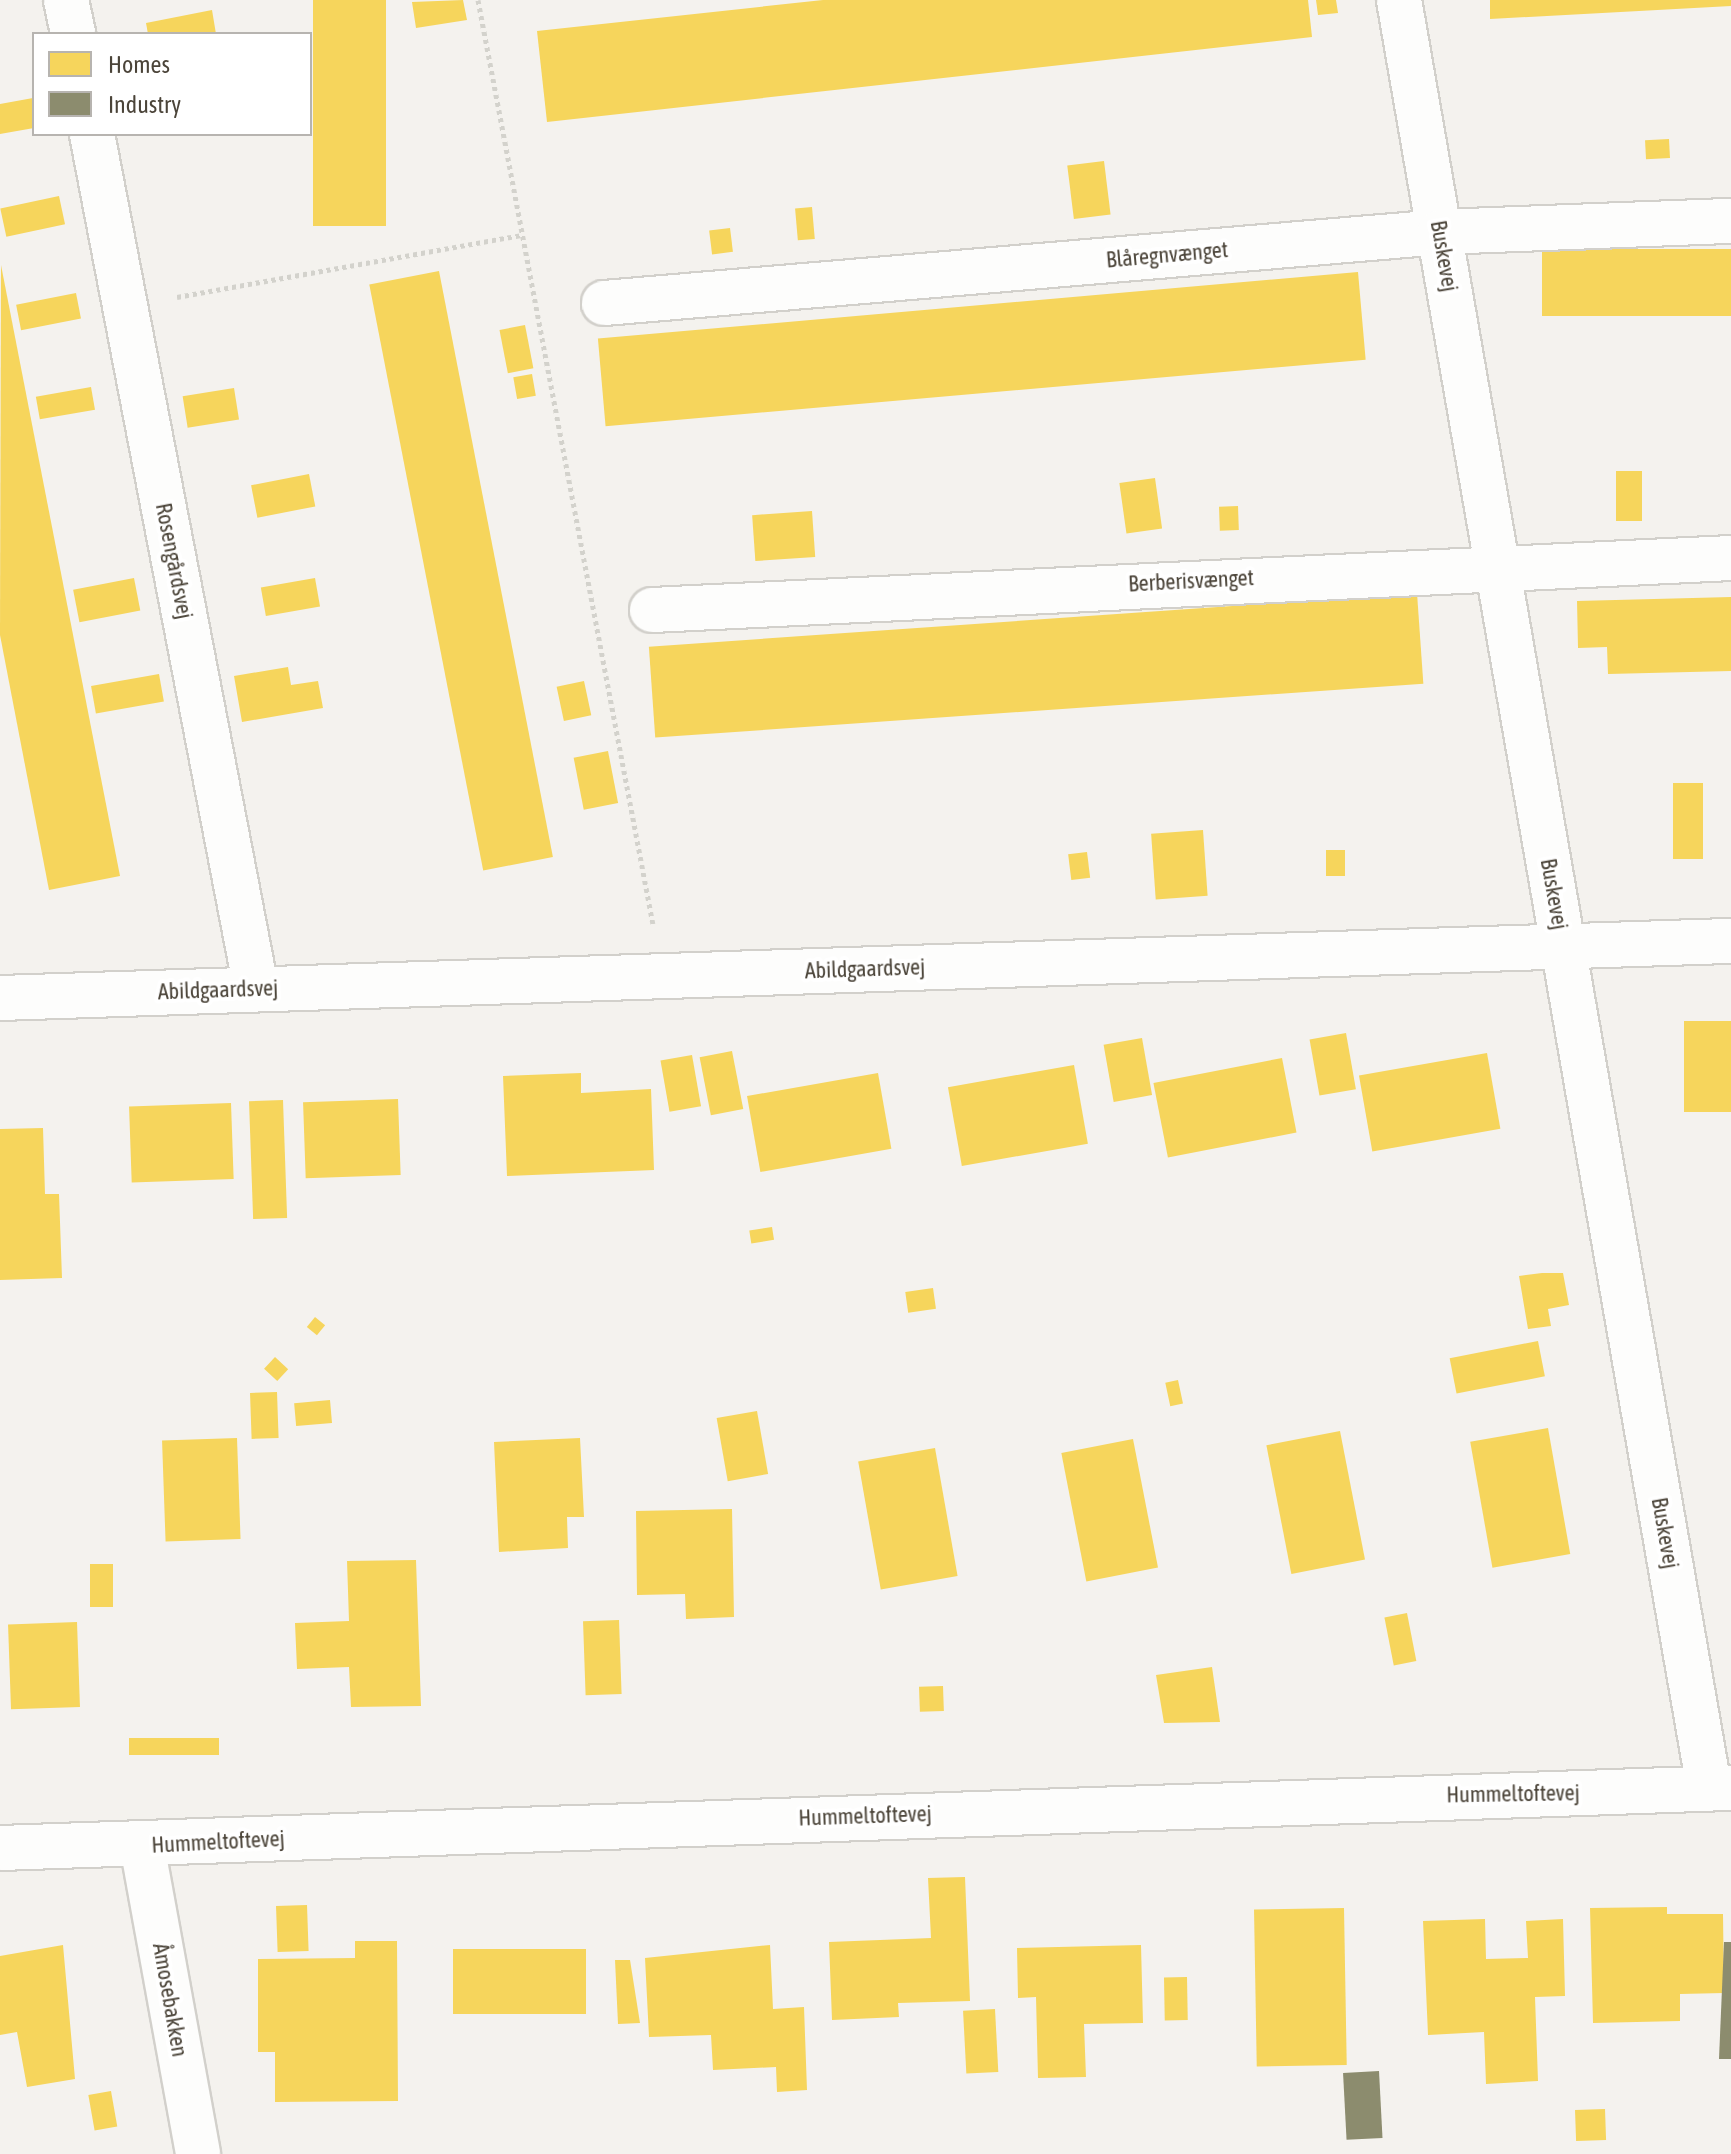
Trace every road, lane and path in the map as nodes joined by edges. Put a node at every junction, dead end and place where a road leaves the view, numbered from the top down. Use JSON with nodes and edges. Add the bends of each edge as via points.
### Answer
{"nodes":[{"id":1,"x":66,"y":0,"type":"edge"},
{"id":2,"x":478,"y":0,"type":"edge"},
{"id":3,"x":1399,"y":0,"type":"edge"},
{"id":4,"x":73,"y":32,"type":"edge"},
{"id":5,"x":92,"y":136,"type":"edge"},
{"id":6,"x":1731,"y":221,"type":"edge"},
{"id":7,"x":1440,"y":232,"type":"junction"},
{"id":8,"x":522,"y":235,"type":"junction"},
{"id":9,"x":604,"y":303,"type":"dead end"},
{"id":10,"x":125,"y":306,"type":"junction"},
{"id":11,"x":1731,"y":558,"type":"edge"},
{"id":12,"x":1497,"y":565,"type":"junction"},
{"id":13,"x":652,"y":610,"type":"dead end"},
{"id":14,"x":1731,"y":941,"type":"edge"},
{"id":15,"x":1563,"y":946,"type":"junction"},
{"id":16,"x":663,"y":976,"type":"junction"},
{"id":17,"x":256,"y":988,"type":"junction"},
{"id":18,"x":0,"y":998,"type":"edge"},
{"id":19,"x":1720,"y":1788,"type":"edge"},
{"id":20,"x":142,"y":1845,"type":"junction"},
{"id":21,"x":0,"y":1848,"type":"edge"},
{"id":22,"x":198,"y":2154,"type":"edge"}],
"edges":[{"from":1,"to":4,"type":"street"},
{"from":2,"to":8,"type":"path"},
{"from":3,"to":7,"type":"street","name":"Buskevej"},
{"from":5,"to":10,"type":"street","name":"Rosengårdsvej"},
{"from":6,"to":7,"type":"street","name":"Blåregnvænget"},
{"from":7,"to":9,"type":"street","name":"Blåregnvænget"},
{"from":7,"to":12,"type":"street","name":"Buskevej"},
{"from":8,"to":10,"type":"path"},
{"from":8,"to":16,"type":"path"},
{"from":10,"to":17,"type":"street","name":"Rosengårdsvej"},
{"from":11,"to":12,"type":"street","name":"Berberisvænget"},
{"from":12,"to":13,"type":"street","name":"Berberisvænget"},
{"from":12,"to":15,"type":"street","name":"Buskevej"},
{"from":14,"to":15,"type":"street","name":"Abildgaardsvej"},
{"from":15,"to":16,"type":"street","name":"Abildgaardsvej"},
{"from":15,"to":19,"type":"street","name":"Buskevej"},
{"from":16,"to":17,"type":"street","name":"Abildgaardsvej"},
{"from":17,"to":18,"type":"street","name":"Abildgaardsvej"},
{"from":19,"to":20,"type":"street","name":"Hummeltoftevej"},
{"from":20,"to":21,"type":"street","name":"Hummeltoftevej"},
{"from":20,"to":22,"type":"street","name":"Åmosebakken"}]}
